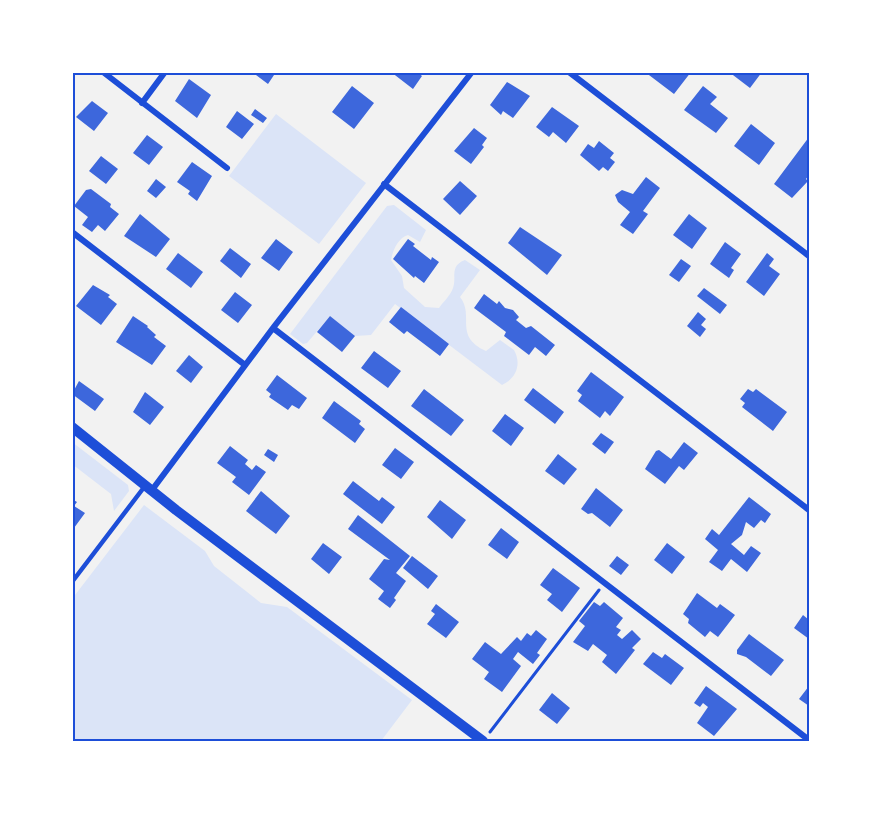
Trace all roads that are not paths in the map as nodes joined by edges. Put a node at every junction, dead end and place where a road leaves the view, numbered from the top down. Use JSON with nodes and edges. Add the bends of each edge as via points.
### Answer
{"nodes":[{"id":1,"x":103,"y":72,"type":"edge"},
{"id":2,"x":165,"y":72,"type":"edge"},
{"id":3,"x":472,"y":72,"type":"edge"},
{"id":4,"x":569,"y":72,"type":"edge"},
{"id":5,"x":142,"y":103,"type":"junction"},
{"id":6,"x":227,"y":168,"type":"dead end"},
{"id":7,"x":384,"y":184,"type":"junction"},
{"id":8,"x":72,"y":232,"type":"edge"},
{"id":9,"x":809,"y":256,"type":"edge"},
{"id":10,"x":273,"y":328,"type":"junction"},
{"id":11,"x":245,"y":365,"type":"junction"},
{"id":12,"x":72,"y":427,"type":"edge"},
{"id":13,"x":149,"y":488,"type":"junction"},
{"id":14,"x":809,"y":510,"type":"edge"},
{"id":15,"x":72,"y":582,"type":"edge"},
{"id":16,"x":809,"y":740,"type":"edge"},
{"id":17,"x":483,"y":741,"type":"edge"}],
"edges":[{"from":1,"to":5,"type":"street"},
{"from":2,"to":5,"type":"street"},
{"from":3,"to":7,"type":"street"},
{"from":4,"to":9,"type":"street"},
{"from":5,"to":6,"type":"street"},
{"from":7,"to":10,"type":"street"},
{"from":7,"to":14,"type":"street"},
{"from":8,"to":11,"type":"street"},
{"from":10,"to":11,"type":"street"},
{"from":10,"to":16,"type":"street"},
{"from":11,"to":13,"type":"street"},
{"from":12,"to":13,"type":"street"},
{"from":13,"to":15,"type":"lane"},
{"from":13,"to":17,"type":"street"}]}
